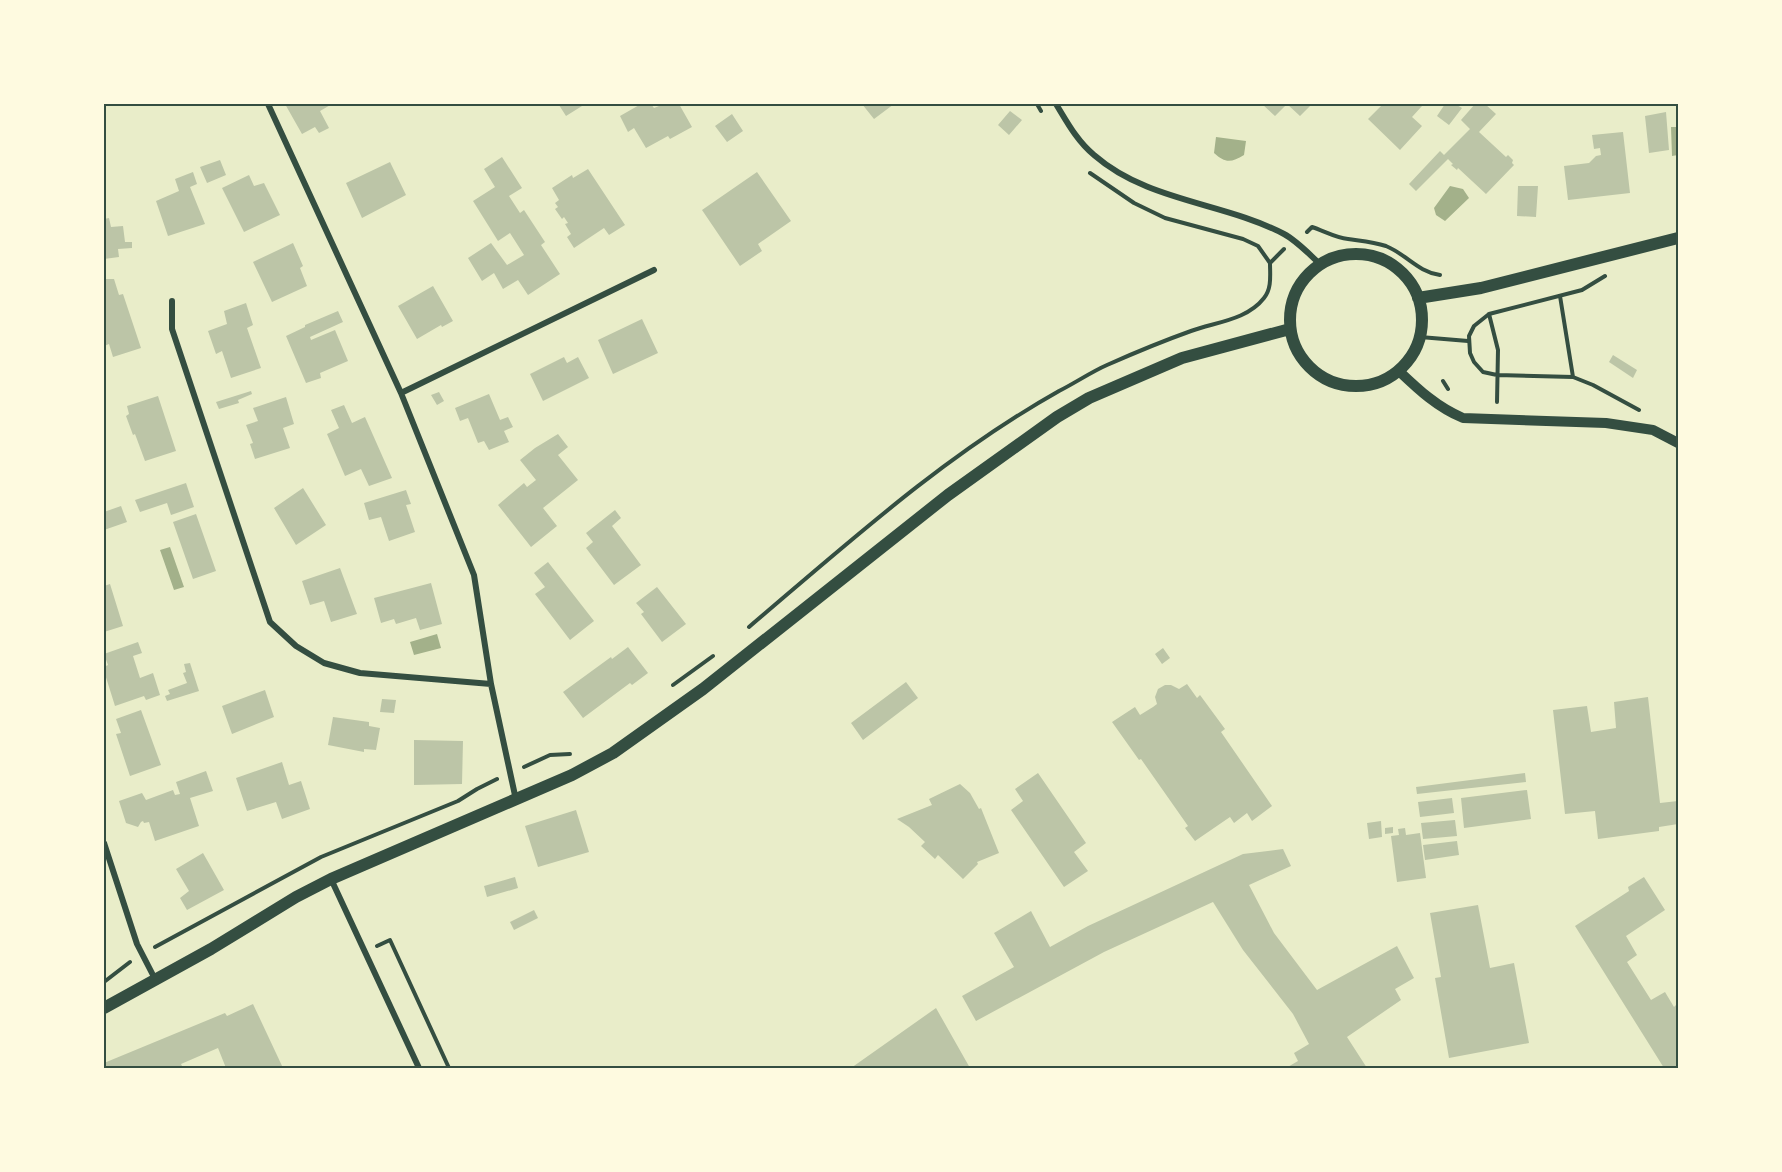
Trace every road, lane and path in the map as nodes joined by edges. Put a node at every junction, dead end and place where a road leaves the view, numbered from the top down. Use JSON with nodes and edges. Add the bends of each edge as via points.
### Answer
{"nodes":[{"id":1,"x":268,"y":104,"type":"edge"},
{"id":2,"x":1056,"y":104,"type":"edge"},
{"id":3,"x":1309,"y":230,"type":"dead end"},
{"id":4,"x":1678,"y":238,"type":"edge"},
{"id":5,"x":1320,"y":264,"type":"junction"},
{"id":6,"x":654,"y":270,"type":"dead end"},
{"id":7,"x":1611,"y":273,"type":"dead end"},
{"id":8,"x":1442,"y":275,"type":"dead end"},
{"id":9,"x":1560,"y":296,"type":"junction"},
{"id":10,"x":1419,"y":298,"type":"junction"},
{"id":11,"x":172,"y":301,"type":"dead end"},
{"id":12,"x":1489,"y":314,"type":"junction"},
{"id":13,"x":1290,"y":329,"type":"junction"},
{"id":14,"x":1420,"y":337,"type":"junction"},
{"id":15,"x":1468,"y":341,"type":"junction"},
{"id":16,"x":1399,"y":371,"type":"junction"},
{"id":17,"x":1497,"y":375,"type":"junction"},
{"id":18,"x":1573,"y":377,"type":"junction"},
{"id":19,"x":1443,"y":381,"type":"dead end"},
{"id":20,"x":401,"y":393,"type":"junction"},
{"id":21,"x":1450,"y":393,"type":"dead end"},
{"id":22,"x":1497,"y":408,"type":"dead end"},
{"id":23,"x":1648,"y":414,"type":"dead end"},
{"id":24,"x":1678,"y":443,"type":"edge"},
{"id":25,"x":491,"y":684,"type":"junction"},
{"id":26,"x":516,"y":800,"type":"junction"},
{"id":27,"x":104,"y":843,"type":"edge"},
{"id":28,"x":331,"y":879,"type":"junction"},
{"id":29,"x":374,"y":948,"type":"dead end"},
{"id":30,"x":155,"y":979,"type":"junction"},
{"id":31,"x":104,"y":1008,"type":"edge"},
{"id":32,"x":419,"y":1068,"type":"edge"},
{"id":33,"x":449,"y":1068,"type":"edge"}],
"edges":[{"from":1,"to":20,"type":"street"},
{"from":2,"to":5,"type":"street","via":[[1074,134],[1094,155],[1122,174],[1153,190],[1255,221],[1287,235]]},
{"from":3,"to":8,"type":"path","via":[[1312,227],[1387,247],[1417,267]]},
{"from":4,"to":10,"type":"main road","via":[[1482,288]]},
{"from":5,"to":10,"type":"main road","via":[[1358,253],[1377,257],[1395,266]]},
{"from":5,"to":13,"type":"main road","via":[[1305,276],[1295,292]]},
{"from":6,"to":20,"type":"street"},
{"from":7,"to":9,"type":"path","via":[[1582,290]]},
{"from":9,"to":12,"type":"path"},
{"from":9,"to":18,"type":"path"},
{"from":10,"to":14,"type":"main road"},
{"from":11,"to":25,"type":"street","via":[[172,329],[270,622],[296,646],[324,663],[360,674]]},
{"from":12,"to":15,"type":"path","via":[[1474,326]]},
{"from":12,"to":17,"type":"path","via":[[1498,350]]},
{"from":13,"to":16,"type":"main road","via":[[1295,349],[1307,366],[1342,386],[1382,382]]},
{"from":13,"to":26,"type":"main road","via":[[1182,358],[1089,398],[1057,417],[948,495],[636,738],[572,775]]},
{"from":14,"to":15,"type":"path"},
{"from":14,"to":16,"type":"main road","via":[[1412,356]]},
{"from":15,"to":17,"type":"path","via":[[1474,362],[1483,372]]},
{"from":16,"to":24,"type":"street","via":[[1428,398],[1463,418],[1606,423],[1653,430]]},
{"from":17,"to":18,"type":"path"},
{"from":17,"to":22,"type":"path"},
{"from":18,"to":23,"type":"path"},
{"from":19,"to":21,"type":"path"},
{"from":20,"to":25,"type":"street","via":[[474,575]]},
{"from":25,"to":26,"type":"street"},
{"from":26,"to":28,"type":"main road"},
{"from":27,"to":30,"type":"street","via":[[137,944]]},
{"from":28,"to":30,"type":"main road"},
{"from":28,"to":32,"type":"street"},
{"from":29,"to":33,"type":"path","via":[[390,940]]},
{"from":30,"to":31,"type":"main road"}]}
